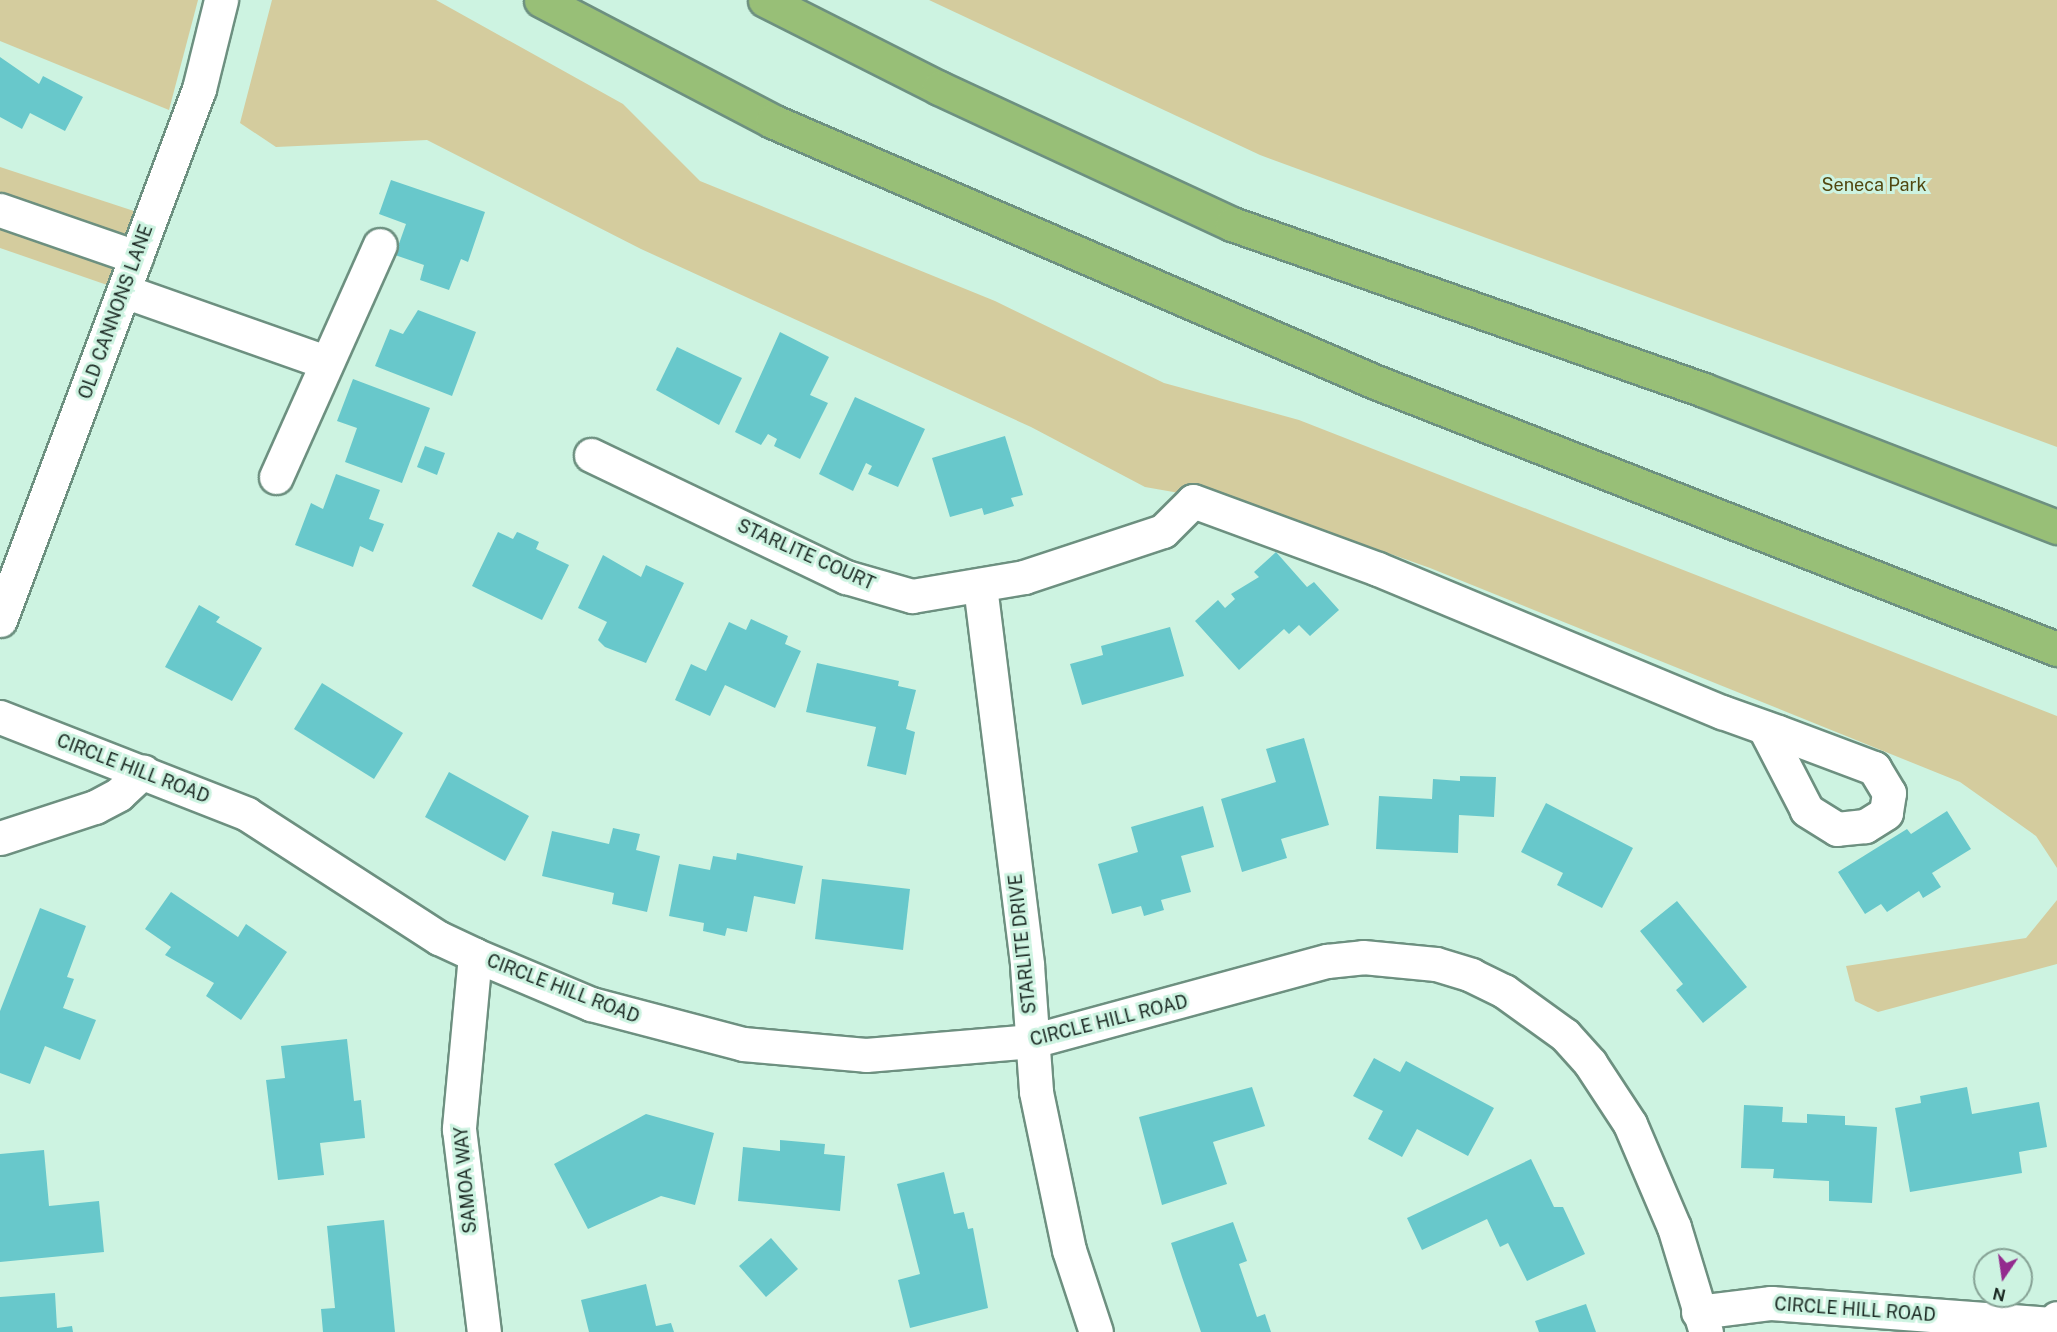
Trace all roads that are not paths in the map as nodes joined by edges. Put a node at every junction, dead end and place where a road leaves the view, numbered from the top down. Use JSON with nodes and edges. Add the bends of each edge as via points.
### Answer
{"nodes":[{"id":1,"x":221,"y":0,"type":"edge"},
{"id":2,"x":541,"y":0,"type":"edge"},
{"id":3,"x":765,"y":0,"type":"edge"},
{"id":4,"x":0,"y":210,"type":"edge"},
{"id":5,"x":380,"y":245,"type":"dead end"},
{"id":6,"x":136,"y":257,"type":"junction"},
{"id":7,"x":124,"y":291,"type":"junction"},
{"id":8,"x":326,"y":362,"type":"junction"},
{"id":9,"x":591,"y":455,"type":"dead end"},
{"id":10,"x":276,"y":477,"type":"dead end"},
{"id":11,"x":2057,"y":527,"type":"edge"},
{"id":12,"x":980,"y":586,"type":"junction"},
{"id":13,"x":0,"y":620,"type":"edge"},
{"id":14,"x":2057,"y":649,"type":"edge"},
{"id":15,"x":0,"y":717,"type":"edge"},
{"id":16,"x":1764,"y":727,"type":"dead end"},
{"id":17,"x":143,"y":772,"type":"junction"},
{"id":18,"x":0,"y":838,"type":"edge"},
{"id":19,"x":475,"y":955,"type":"junction"},
{"id":20,"x":1032,"y":1041,"type":"junction"},
{"id":21,"x":1702,"y":1322,"type":"edge"},
{"id":22,"x":2055,"y":1323,"type":"edge"},
{"id":23,"x":484,"y":1332,"type":"edge"},
{"id":24,"x":1096,"y":1332,"type":"edge"}],
"edges":[{"from":1,"to":6,"type":"street","name":"OLD CANNONS LANE","via":[[199,89]]},
{"from":2,"to":14,"type":"highway","via":[[772,121],[1362,377]]},
{"from":3,"to":11,"type":"highway","via":[[939,88],[1232,224],[1704,390]]},
{"from":4,"to":6,"type":"street"},
{"from":5,"to":8,"type":"street"},
{"from":6,"to":7,"type":"street","name":"OLD CANNONS LANE"},
{"from":7,"to":8,"type":"street"},
{"from":7,"to":13,"type":"street","name":"OLD CANNONS LANE"},
{"from":8,"to":10,"type":"street"},
{"from":9,"to":12,"type":"street","name":"STARLITE COURT","via":[[846,577],[912,597]]},
{"from":12,"to":16,"type":"street","name":"STARLITE COURT","via":[[1024,577],[1163,531],[1193,501],[1378,569]]},
{"from":12,"to":20,"type":"street","name":"STARLITE DRIVE"},
{"from":15,"to":17,"type":"street","name":"CIRCLE HILL ROAD"},
{"from":17,"to":18,"type":"street","via":[[119,794],[95,807]]},
{"from":17,"to":19,"type":"street","name":"CIRCLE HILL ROAD","via":[[247,814],[439,938]]},
{"from":19,"to":20,"type":"street","name":"CIRCLE HILL ROAD","via":[[591,1004],[743,1044],[866,1055]]},
{"from":19,"to":23,"type":"street","name":"SAMOA WAY","via":[[459,1129]]},
{"from":20,"to":21,"type":"street","name":"CIRCLE HILL ROAD","via":[[1327,961],[1400,958],[1471,975],[1536,1011],[1590,1064],[1630,1124],[1655,1180]]},
{"from":20,"to":24,"type":"street","name":"STARLITE DRIVE","via":[[1052,1182]]},
{"from":21,"to":22,"type":"street","name":"CIRCLE HILL ROAD","via":[[1771,1303]]}]}
